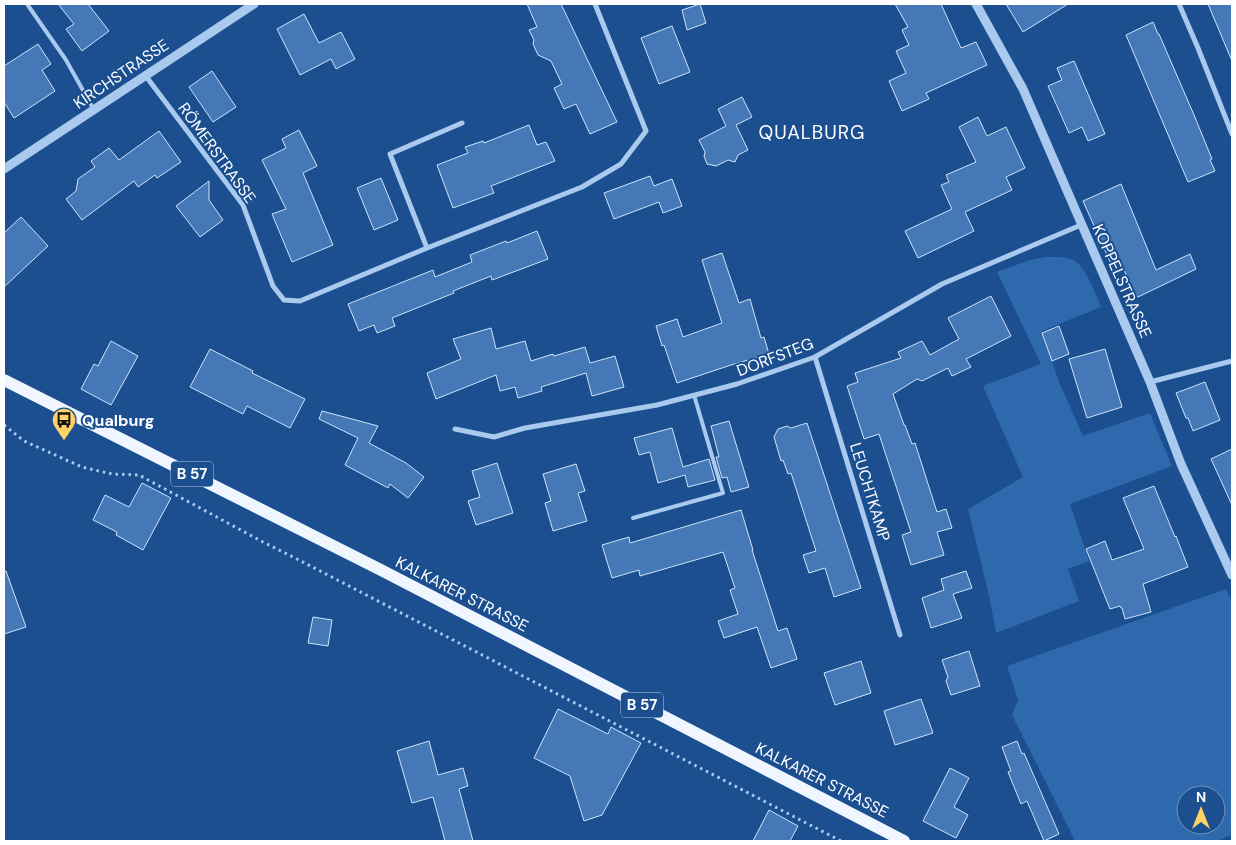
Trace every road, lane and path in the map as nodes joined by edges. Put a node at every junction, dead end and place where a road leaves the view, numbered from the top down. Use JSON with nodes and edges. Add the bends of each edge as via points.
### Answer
{"nodes":[{"id":1,"x":26,"y":4,"type":"edge"},
{"id":2,"x":254,"y":4,"type":"edge"},
{"id":3,"x":595,"y":4,"type":"edge"},
{"id":4,"x":976,"y":4,"type":"edge"},
{"id":5,"x":1179,"y":4,"type":"edge"},
{"id":6,"x":145,"y":75,"type":"junction"},
{"id":7,"x":94,"y":110,"type":"junction"},
{"id":8,"x":462,"y":123,"type":"dead end"},
{"id":9,"x":1232,"y":134,"type":"edge"},
{"id":10,"x":4,"y":169,"type":"edge"},
{"id":11,"x":1081,"y":225,"type":"junction"},
{"id":12,"x":427,"y":248,"type":"junction"},
{"id":13,"x":815,"y":357,"type":"junction"},
{"id":14,"x":1232,"y":361,"type":"edge"},
{"id":15,"x":4,"y":380,"type":"edge"},
{"id":16,"x":1150,"y":382,"type":"junction"},
{"id":17,"x":694,"y":395,"type":"junction"},
{"id":18,"x":4,"y":425,"type":"edge"},
{"id":19,"x":455,"y":429,"type":"dead end"},
{"id":20,"x":633,"y":518,"type":"dead end"},
{"id":21,"x":1232,"y":574,"type":"edge"},
{"id":22,"x":900,"y":635,"type":"dead end"},
{"id":23,"x":841,"y":841,"type":"edge"},
{"id":24,"x":904,"y":841,"type":"edge"}],
"edges":[{"from":1,"to":7,"type":"lane","via":[[66,60]]},
{"from":2,"to":6,"type":"street","name":"KIRCHSTRASSE"},
{"from":3,"to":12,"type":"street","name":"RÖMERSTRASSE","via":[[646,131],[621,164],[582,187]]},
{"from":4,"to":11,"type":"street","name":"KOPPELSTRASSE","via":[[1022,89]]},
{"from":5,"to":9,"type":"street"},
{"from":6,"to":7,"type":"street","name":"KIRCHSTRASSE"},
{"from":6,"to":12,"type":"street","name":"RÖMERSTRASSE","via":[[243,205],[273,286],[284,300],[300,301]]},
{"from":7,"to":10,"type":"street","name":"KIRCHSTRASSE"},
{"from":8,"to":12,"type":"street","via":[[390,154]]},
{"from":11,"to":13,"type":"street","name":"DORFSTEG","via":[[942,284]]},
{"from":11,"to":16,"type":"street","name":"KOPPELSTRASSE"},
{"from":13,"to":17,"type":"street","name":"DORFSTEG"},
{"from":13,"to":22,"type":"street","name":"LEUCHTKAMP"},
{"from":14,"to":16,"type":"street"},
{"from":15,"to":24,"type":"main road","name":"KALKARER STRASSE","number":"B 57","via":[[372,565]]},
{"from":16,"to":21,"type":"street","name":"KOPPELSTRASSE","via":[[1181,464]]},
{"from":17,"to":19,"type":"street","name":"DORFSTEG","via":[[494,437]]},
{"from":17,"to":20,"type":"lane","via":[[723,492]]},
{"from":18,"to":23,"type":"path","via":[[24,441],[82,467],[112,474],[139,475]]}]}
